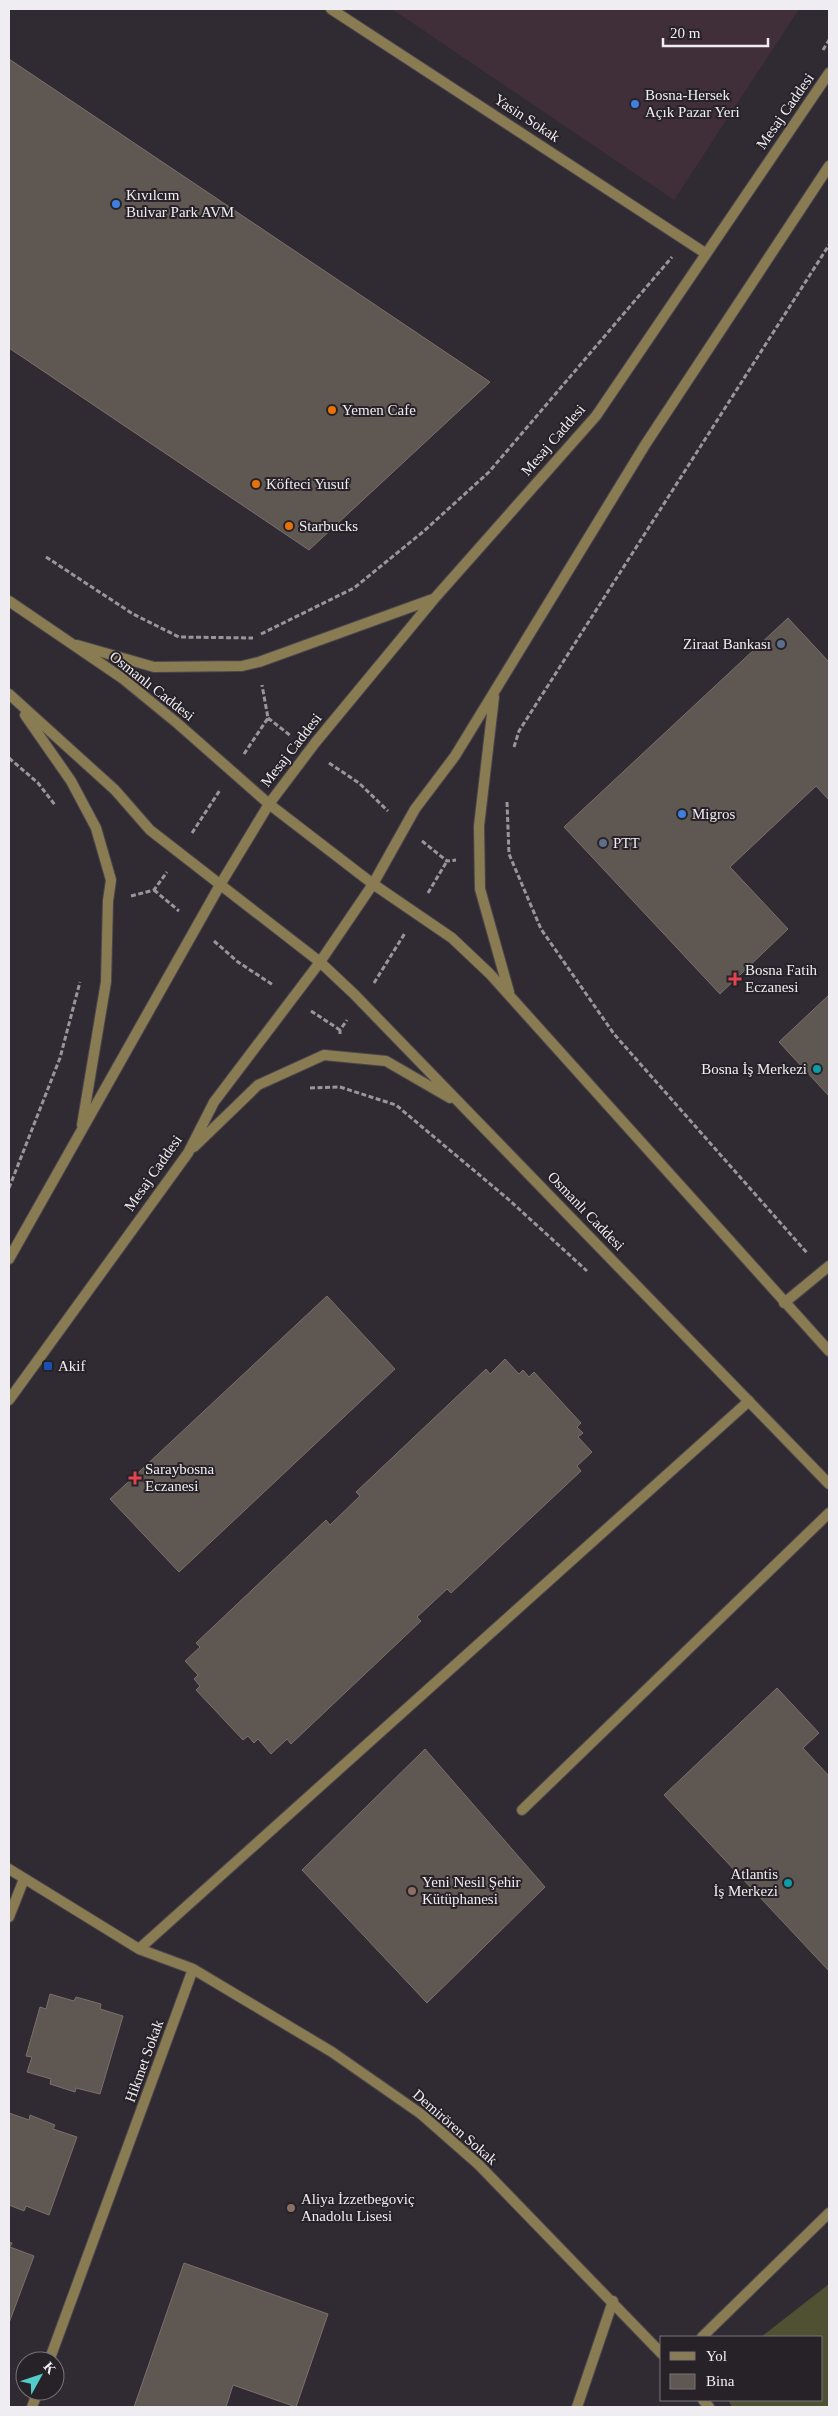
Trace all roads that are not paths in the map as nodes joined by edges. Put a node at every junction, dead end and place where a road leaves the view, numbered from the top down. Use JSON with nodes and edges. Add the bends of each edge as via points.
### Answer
{"nodes":[{"id":1,"x":331,"y":9,"type":"edge"},
{"id":2,"x":829,"y":73,"type":"edge"},
{"id":3,"x":829,"y":166,"type":"edge"},
{"id":4,"x":705,"y":253,"type":"junction"},
{"id":5,"x":434,"y":599,"type":"junction"},
{"id":6,"x":9,"y":601,"type":"edge"},
{"id":7,"x":68,"y":642,"type":"junction"},
{"id":8,"x":494,"y":693,"type":"junction"},
{"id":9,"x":9,"y":694,"type":"edge"},
{"id":10,"x":269,"y":804,"type":"junction"},
{"id":11,"x":373,"y":884,"type":"junction"},
{"id":12,"x":220,"y":885,"type":"junction"},
{"id":13,"x":320,"y":962,"type":"junction"},
{"id":14,"x":510,"y":996,"type":"junction"},
{"id":15,"x":461,"y":1104,"type":"junction"},
{"id":16,"x":81,"y":1132,"type":"junction"},
{"id":17,"x":188,"y":1153,"type":"junction"},
{"id":18,"x":9,"y":1259,"type":"edge"},
{"id":19,"x":826,"y":1268,"type":"edge"},
{"id":20,"x":784,"y":1303,"type":"junction"},
{"id":21,"x":829,"y":1351,"type":"edge"},
{"id":22,"x":9,"y":1400,"type":"edge"},
{"id":23,"x":749,"y":1401,"type":"junction"},
{"id":24,"x":829,"y":1484,"type":"edge"},
{"id":25,"x":829,"y":1513,"type":"edge"},
{"id":26,"x":522,"y":1810,"type":"dead end"},
{"id":27,"x":9,"y":1870,"type":"edge"},
{"id":28,"x":24,"y":1879,"type":"junction"},
{"id":29,"x":9,"y":1916,"type":"edge"},
{"id":30,"x":139,"y":1949,"type":"junction"},
{"id":31,"x":193,"y":1969,"type":"junction"},
{"id":32,"x":829,"y":2213,"type":"edge"},
{"id":33,"x":613,"y":2302,"type":"junction"},
{"id":34,"x":703,"y":2336,"type":"edge"},
{"id":35,"x":54,"y":2351,"type":"edge"},
{"id":36,"x":660,"y":2352,"type":"edge"},
{"id":37,"x":577,"y":2407,"type":"edge"}],
"edges":[{"from":1,"to":4,"type":"street","name":"Yasin Sokak"},
{"from":2,"to":4,"type":"street","name":"Mesaj Caddesi"},
{"from":3,"to":8,"type":"street","via":[[645,445]]},
{"from":4,"to":5,"type":"street","name":"Mesaj Caddesi","via":[[596,416]]},
{"from":5,"to":7,"type":"street","via":[[242,666],[154,668]]},
{"from":5,"to":10,"type":"street","name":"Mesaj Caddesi","via":[[309,750]]},
{"from":6,"to":7,"type":"street","name":"Osmanlı Caddesi"},
{"from":7,"to":10,"type":"street","name":"Osmanlı Caddesi","via":[[122,678]]},
{"from":8,"to":11,"type":"street","via":[[455,756],[415,809]]},
{"from":8,"to":14,"type":"street","via":[[479,826],[480,889]]},
{"from":9,"to":12,"type":"street","via":[[115,790],[150,830]]},
{"from":9,"to":16,"type":"street","via":[[71,781],[96,828],[111,880],[106,982]]},
{"from":10,"to":11,"type":"street","name":"Osmanlı Caddesi"},
{"from":10,"to":12,"type":"street","name":"Mesaj Caddesi"},
{"from":11,"to":13,"type":"street","name":"Mesaj Caddesi"},
{"from":11,"to":14,"type":"street","via":[[452,938]]},
{"from":12,"to":13,"type":"street","name":"Osmanlı Caddesi"},
{"from":12,"to":16,"type":"street"},
{"from":13,"to":15,"type":"street","name":"Osmanlı Caddesi"},
{"from":13,"to":17,"type":"street","name":"Mesaj Caddesi","via":[[214,1102]]},
{"from":14,"to":20,"type":"street"},
{"from":15,"to":17,"type":"street","via":[[386,1061],[324,1055],[258,1085]]},
{"from":15,"to":23,"type":"street","name":"Osmanlı Caddesi"},
{"from":16,"to":18,"type":"street"},
{"from":17,"to":22,"type":"street","name":"Mesaj Caddesi"},
{"from":19,"to":20,"type":"street"},
{"from":20,"to":21,"type":"street"},
{"from":23,"to":24,"type":"street","name":"Osmanlı Caddesi"},
{"from":23,"to":30,"type":"street"},
{"from":25,"to":26,"type":"street"},
{"from":27,"to":28,"type":"street"},
{"from":28,"to":29,"type":"street"},
{"from":28,"to":30,"type":"street"},
{"from":30,"to":31,"type":"street"},
{"from":31,"to":33,"type":"street","name":"Demirören Sokak","via":[[332,2052],[421,2114],[479,2166]]},
{"from":31,"to":35,"type":"street","name":"Hikmet Sokak"},
{"from":32,"to":34,"type":"street"},
{"from":33,"to":36,"type":"street","name":"Demirören Sokak"},
{"from":33,"to":37,"type":"street"}]}
